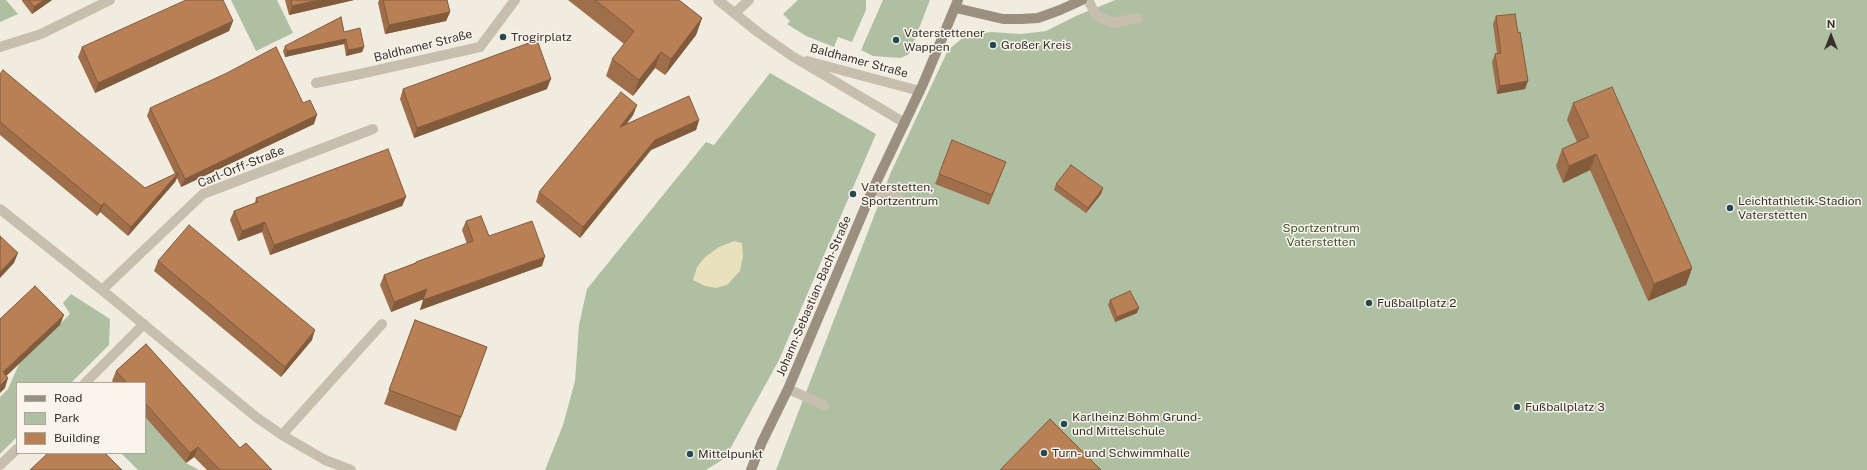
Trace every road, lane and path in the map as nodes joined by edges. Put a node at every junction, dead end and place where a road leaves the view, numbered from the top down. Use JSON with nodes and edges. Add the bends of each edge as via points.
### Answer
{"nodes":[{"id":1,"x":110,"y":0,"type":"edge"},
{"id":2,"x":515,"y":0,"type":"edge"},
{"id":3,"x":718,"y":0,"type":"edge"},
{"id":4,"x":749,"y":0,"type":"edge"},
{"id":5,"x":1082,"y":0,"type":"edge"},
{"id":6,"x":1088,"y":0,"type":"edge"},
{"id":7,"x":957,"y":4,"type":"edge"},
{"id":8,"x":735,"y":13,"type":"junction"},
{"id":9,"x":1138,"y":18,"type":"dead end"},
{"id":10,"x":0,"y":47,"type":"edge"},
{"id":11,"x":792,"y":56,"type":"junction"},
{"id":12,"x":316,"y":83,"type":"dead end"},
{"id":13,"x":920,"y":91,"type":"junction"},
{"id":14,"x":905,"y":122,"type":"junction"},
{"id":15,"x":373,"y":129,"type":"dead end"},
{"id":16,"x":873,"y":189,"type":"junction"},
{"id":17,"x":906,"y":202,"type":"dead end"},
{"id":18,"x":0,"y":209,"type":"edge"},
{"id":19,"x":102,"y":290,"type":"junction"},
{"id":20,"x":144,"y":324,"type":"junction"},
{"id":21,"x":382,"y":324,"type":"dead end"},
{"id":22,"x":86,"y":382,"type":"edge"},
{"id":23,"x":788,"y":389,"type":"junction"},
{"id":24,"x":824,"y":405,"type":"dead end"},
{"id":25,"x":282,"y":435,"type":"junction"},
{"id":26,"x":16,"y":450,"type":"edge"},
{"id":27,"x":0,"y":465,"type":"edge"},
{"id":28,"x":750,"y":468,"type":"edge"},
{"id":29,"x":351,"y":470,"type":"edge"}],
"edges":[{"from":1,"to":10,"type":"street","via":[[41,34]]},
{"from":2,"to":12,"type":"street","name":"Baldhamer Straße","via":[[480,47]]},
{"from":3,"to":8,"type":"street","name":"Baldhamer Straße"},
{"from":4,"to":8,"type":"street"},
{"from":5,"to":7,"type":"street","via":[[1038,18],[1021,19],[1003,19]]},
{"from":6,"to":9,"type":"street","via":[[1096,15],[1112,23]]},
{"from":7,"to":13,"type":"street","name":"Johann-Sebastian-Bach-Straße"},
{"from":8,"to":11,"type":"street","name":"Baldhamer Straße"},
{"from":11,"to":13,"type":"street","name":"Baldhamer Straße"},
{"from":11,"to":14,"type":"street","name":"Baldhamer Straße"},
{"from":13,"to":14,"type":"street","name":"Johann-Sebastian-Bach-Straße"},
{"from":14,"to":16,"type":"street","name":"Johann-Sebastian-Bach-Straße"},
{"from":15,"to":19,"type":"street","name":"Carl-Orff-Straße","via":[[203,194]]},
{"from":16,"to":17,"type":"street"},
{"from":16,"to":23,"type":"street","name":"Johann-Sebastian-Bach-Straße"},
{"from":18,"to":19,"type":"street"},
{"from":19,"to":20,"type":"street"},
{"from":20,"to":22,"type":"street"},
{"from":20,"to":25,"type":"street","via":[[256,417]]},
{"from":21,"to":25,"type":"street"},
{"from":23,"to":24,"type":"street"},
{"from":23,"to":28,"type":"street","name":"Johann-Sebastian-Bach-Straße"},
{"from":25,"to":29,"type":"street","via":[[325,460]]},
{"from":26,"to":27,"type":"street"}]}
